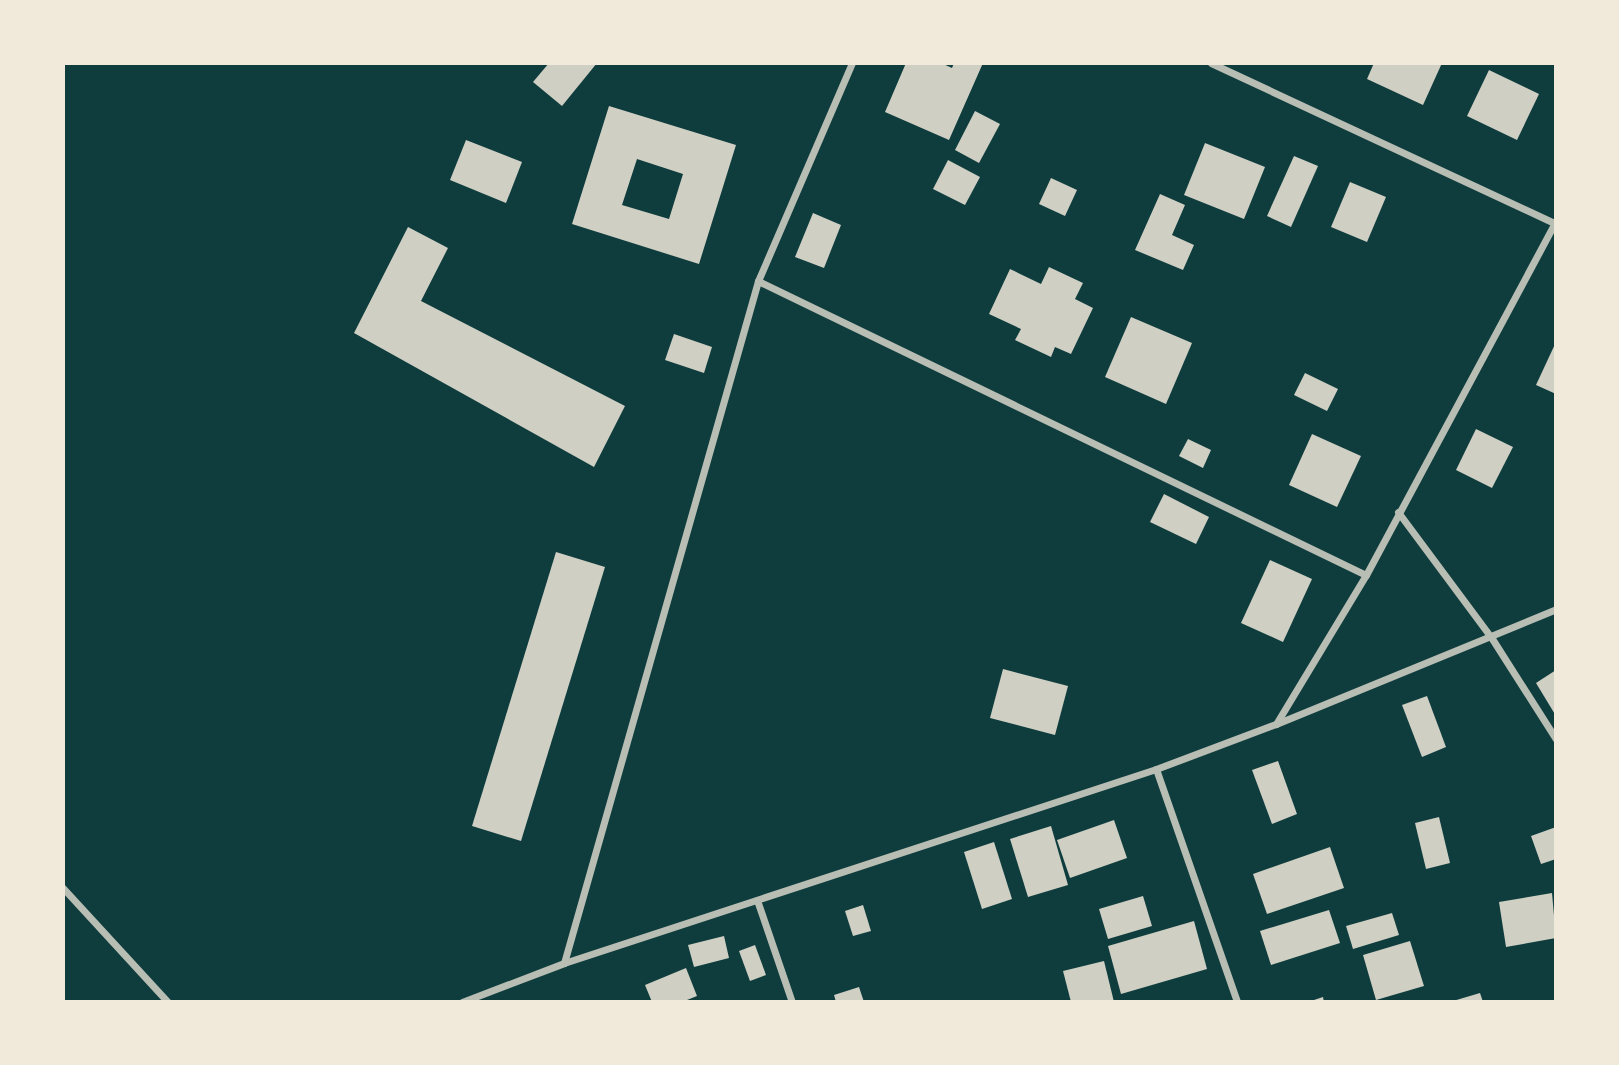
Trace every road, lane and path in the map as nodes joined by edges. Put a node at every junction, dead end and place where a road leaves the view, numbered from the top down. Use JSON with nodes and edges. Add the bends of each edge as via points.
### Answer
{"nodes":[{"id":1,"x":852,"y":63,"type":"edge"},
{"id":2,"x":1211,"y":63,"type":"edge"},
{"id":3,"x":1555,"y":223,"type":"edge"},
{"id":4,"x":758,"y":281,"type":"junction"},
{"id":5,"x":1398,"y":512,"type":"junction"},
{"id":6,"x":1366,"y":575,"type":"junction"},
{"id":7,"x":1556,"y":609,"type":"edge"},
{"id":8,"x":1491,"y":638,"type":"junction"},
{"id":9,"x":1276,"y":724,"type":"junction"},
{"id":10,"x":1556,"y":739,"type":"edge"},
{"id":11,"x":1156,"y":769,"type":"junction"},
{"id":12,"x":63,"y":888,"type":"edge"},
{"id":13,"x":757,"y":900,"type":"junction"},
{"id":14,"x":564,"y":963,"type":"junction"},
{"id":15,"x":167,"y":1002,"type":"edge"},
{"id":16,"x":462,"y":1002,"type":"edge"},
{"id":17,"x":792,"y":1002,"type":"edge"},
{"id":18,"x":1237,"y":1002,"type":"edge"}],
"edges":[{"from":1,"to":4,"type":"street"},
{"from":2,"to":3,"type":"street"},
{"from":3,"to":5,"type":"street"},
{"from":4,"to":6,"type":"street"},
{"from":4,"to":14,"type":"street"},
{"from":5,"to":6,"type":"street"},
{"from":5,"to":8,"type":"street"},
{"from":6,"to":9,"type":"street"},
{"from":7,"to":8,"type":"street"},
{"from":8,"to":9,"type":"street"},
{"from":8,"to":10,"type":"street"},
{"from":9,"to":11,"type":"street"},
{"from":11,"to":13,"type":"street"},
{"from":11,"to":18,"type":"street"},
{"from":12,"to":15,"type":"street"},
{"from":13,"to":14,"type":"street"},
{"from":13,"to":17,"type":"street"},
{"from":14,"to":16,"type":"street"}]}
